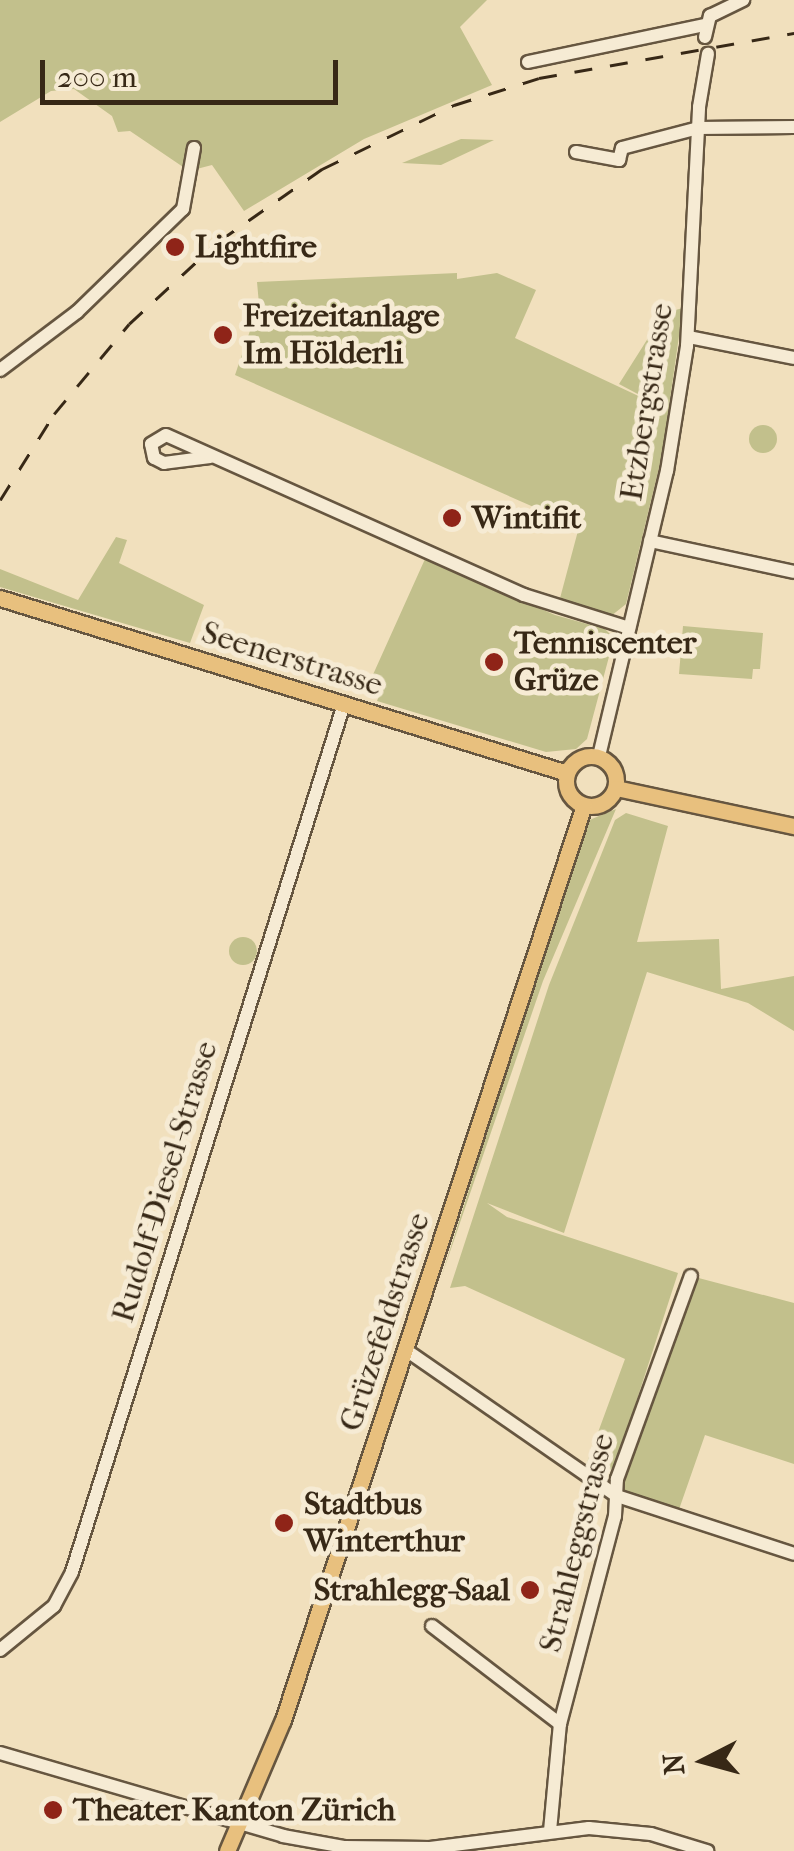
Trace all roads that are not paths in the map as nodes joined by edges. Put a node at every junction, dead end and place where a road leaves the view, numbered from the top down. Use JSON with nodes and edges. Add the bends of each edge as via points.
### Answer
{"nodes":[{"id":1,"x":743,"y":0,"type":"edge"},
{"id":2,"x":708,"y":54,"type":"dead end"},
{"id":3,"x":528,"y":62,"type":"dead end"},
{"id":4,"x":794,"y":127,"type":"edge"},
{"id":5,"x":691,"y":130,"type":"junction"},
{"id":6,"x":194,"y":148,"type":"dead end"},
{"id":7,"x":576,"y":152,"type":"dead end"},
{"id":8,"x":689,"y":337,"type":"junction"},
{"id":9,"x":794,"y":358,"type":"edge"},
{"id":10,"x":0,"y":370,"type":"edge"},
{"id":11,"x":210,"y":457,"type":"dead end"},
{"id":12,"x":650,"y":540,"type":"junction"},
{"id":13,"x":794,"y":572,"type":"edge"},
{"id":14,"x":0,"y":598,"type":"edge"},
{"id":15,"x":629,"y":628,"type":"junction"},
{"id":16,"x":344,"y":704,"type":"junction"},
{"id":17,"x":599,"y":756,"type":"junction"},
{"id":18,"x":567,"y":773,"type":"junction"},
{"id":19,"x":616,"y":788,"type":"junction"},
{"id":20,"x":584,"y":805,"type":"junction"},
{"id":21,"x":794,"y":826,"type":"edge"},
{"id":22,"x":692,"y":1276,"type":"dead end"},
{"id":23,"x":406,"y":1350,"type":"junction"},
{"id":24,"x":617,"y":1496,"type":"junction"},
{"id":25,"x":794,"y":1554,"type":"edge"},
{"id":26,"x":432,"y":1626,"type":"dead end"},
{"id":27,"x":0,"y":1650,"type":"edge"},
{"id":28,"x":560,"y":1724,"type":"junction"},
{"id":29,"x":0,"y":1753,"type":"edge"},
{"id":30,"x":240,"y":1824,"type":"junction"},
{"id":31,"x":550,"y":1831,"type":"junction"},
{"id":32,"x":227,"y":1851,"type":"edge"},
{"id":33,"x":707,"y":1851,"type":"edge"}],
"edges":[{"from":1,"to":3,"type":"street","via":[[723,6],[705,31]]},
{"from":2,"to":5,"type":"street","name":"Etzbergstrasse"},
{"from":4,"to":5,"type":"street"},
{"from":5,"to":7,"type":"street","via":[[622,148],[619,160]]},
{"from":5,"to":8,"type":"street","name":"Etzbergstrasse"},
{"from":6,"to":10,"type":"street","via":[[195,171],[183,209],[78,312]]},
{"from":8,"to":9,"type":"street"},
{"from":8,"to":12,"type":"street","name":"Etzbergstrasse"},
{"from":11,"to":15,"type":"street","via":[[524,595]]},
{"from":12,"to":13,"type":"street"},
{"from":12,"to":15,"type":"street","name":"Etzbergstrasse"},
{"from":14,"to":16,"type":"main road","name":"Seenerstrasse"},
{"from":15,"to":17,"type":"street","name":"Etzbergstrasse"},
{"from":16,"to":18,"type":"main road","name":"Seenerstrasse"},
{"from":16,"to":27,"type":"street","name":"Rudolf-Diesel-Strasse","via":[[72,1572],[54,1606]]},
{"from":17,"to":18,"type":"main road","via":[[577,760]]},
{"from":17,"to":19,"type":"main road","via":[[615,772]]},
{"from":18,"to":20,"type":"main road","via":[[567,788]]},
{"from":19,"to":20,"type":"main road","via":[[606,801]]},
{"from":19,"to":21,"type":"main road"},
{"from":20,"to":23,"type":"main road","name":"Grüzefeldstrasse"},
{"from":22,"to":24,"type":"street","name":"Strahleggstrasse","via":[[616,1479]]},
{"from":23,"to":24,"type":"street"},
{"from":23,"to":30,"type":"main road","name":"Grüzefeldstrasse","via":[[282,1720]]},
{"from":24,"to":25,"type":"street"},
{"from":24,"to":28,"type":"street","name":"Strahleggstrasse"},
{"from":26,"to":28,"type":"street"},
{"from":28,"to":31,"type":"street","name":"Strahleggstrasse"},
{"from":29,"to":30,"type":"street"},
{"from":30,"to":31,"type":"street","via":[[371,1850]]},
{"from":30,"to":32,"type":"main road","name":"Grüzefeldstrasse"},
{"from":31,"to":33,"type":"street","via":[[626,1831]]}]}
